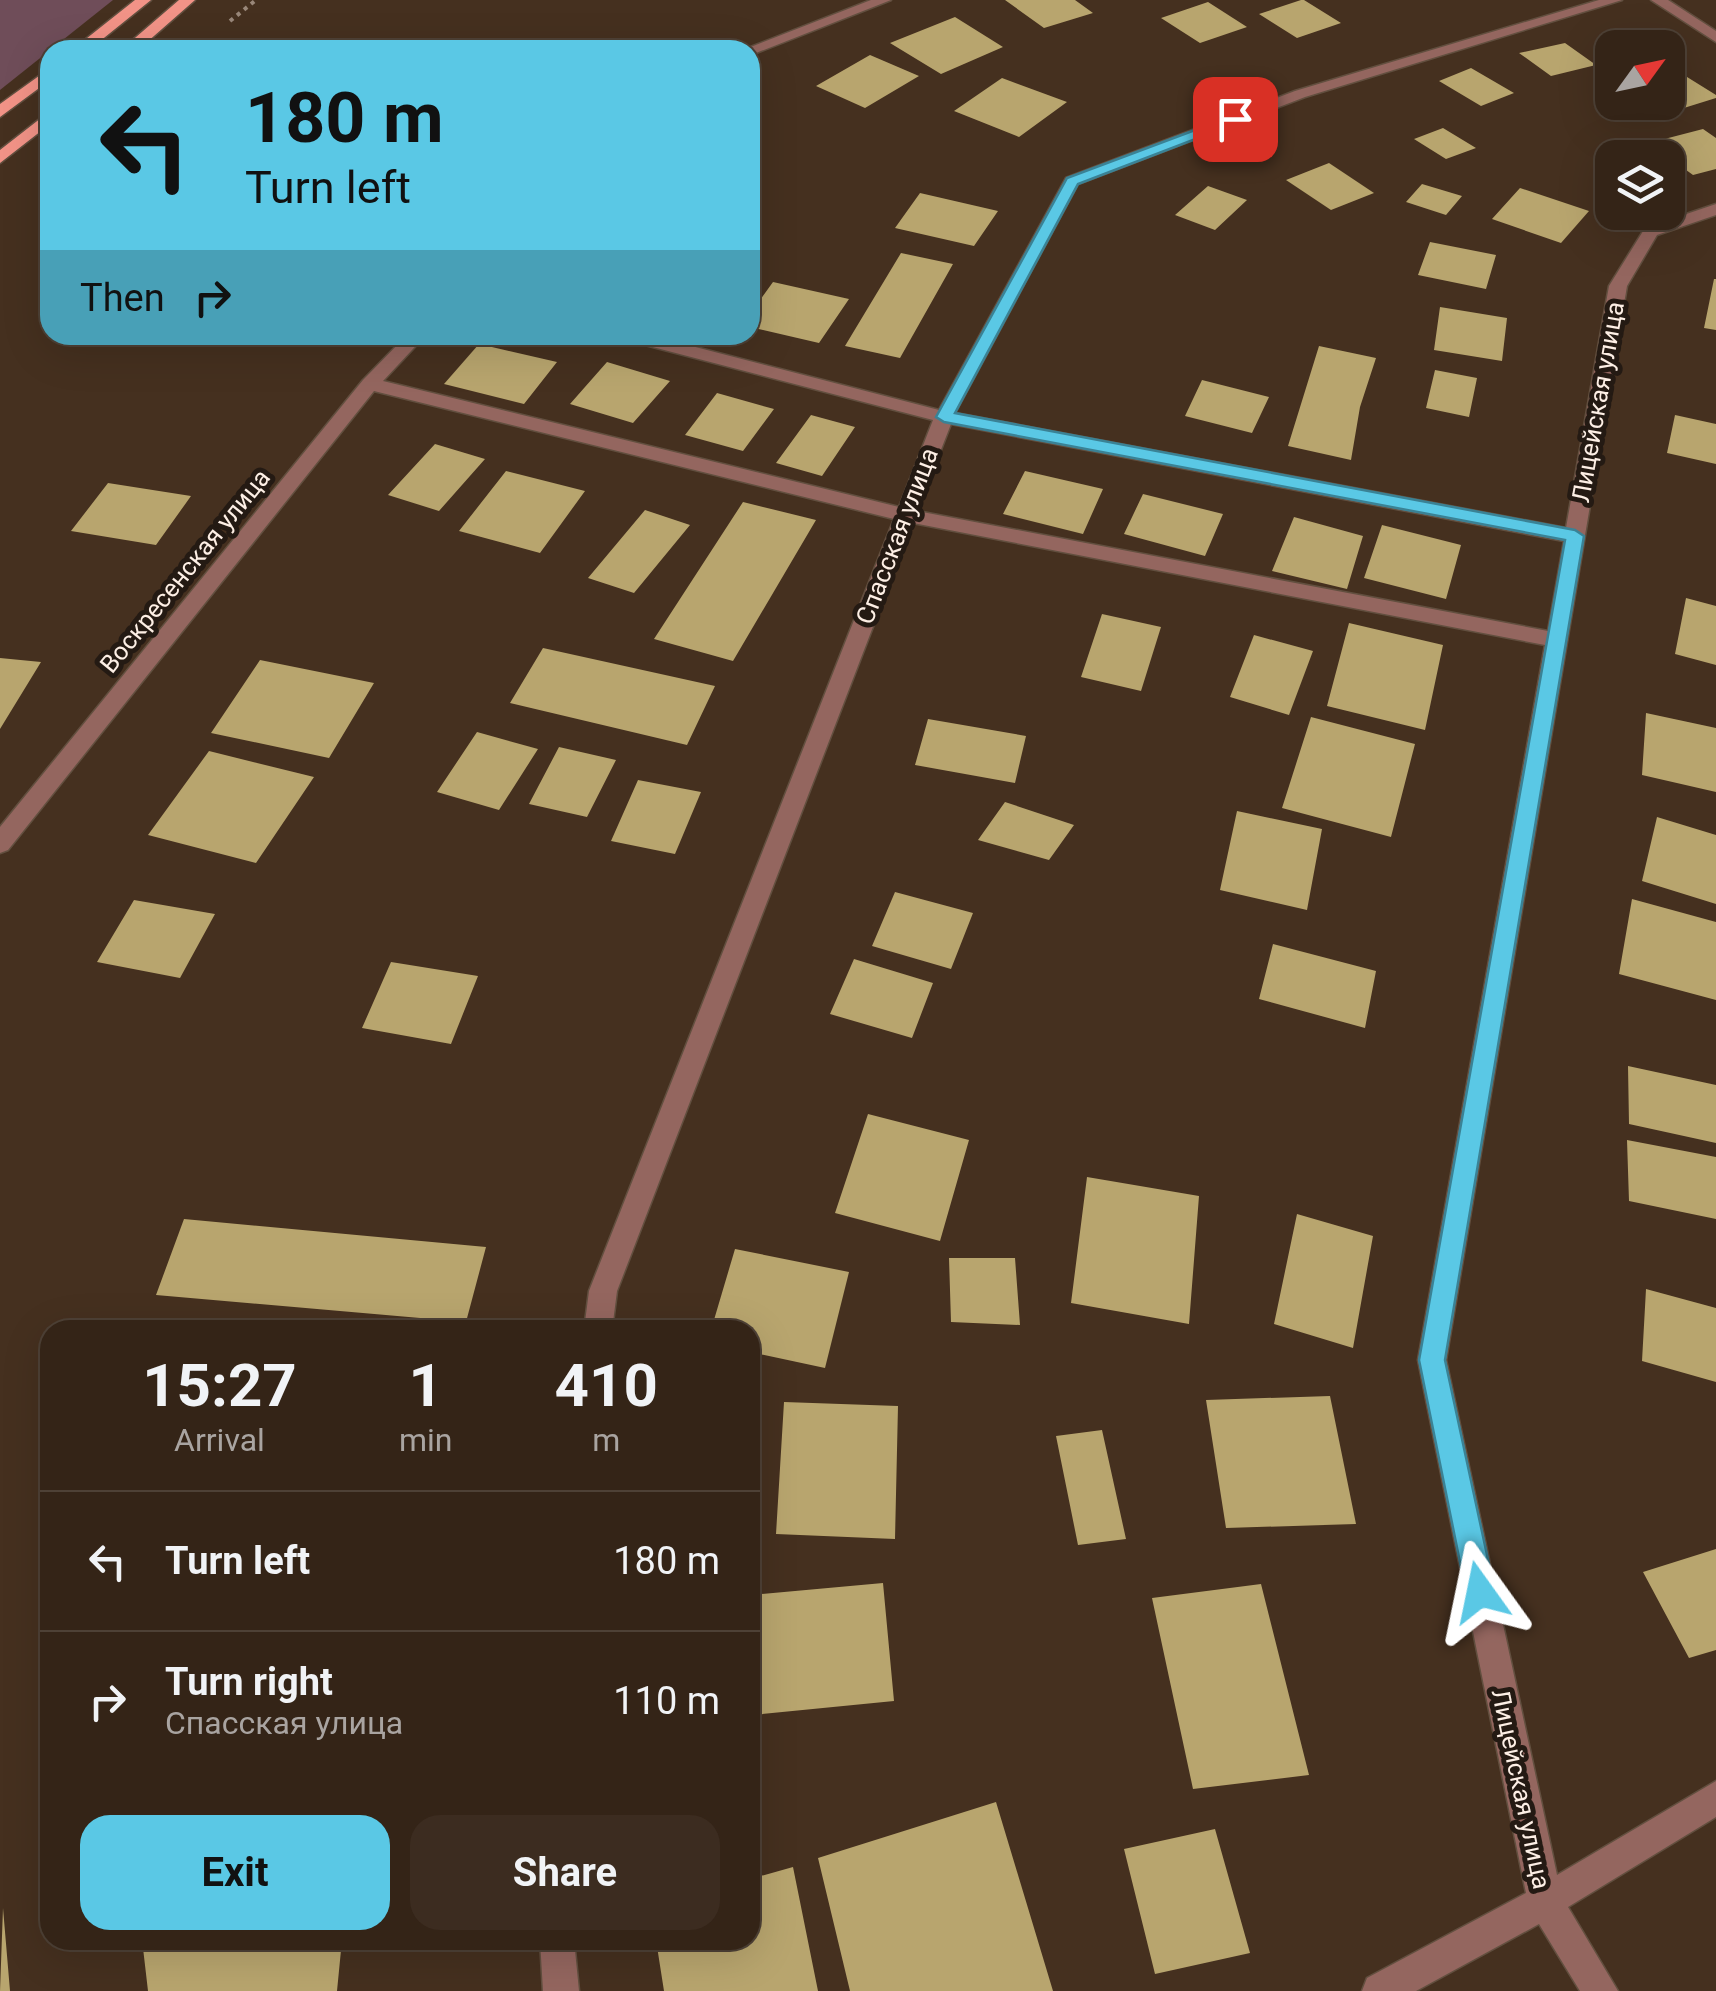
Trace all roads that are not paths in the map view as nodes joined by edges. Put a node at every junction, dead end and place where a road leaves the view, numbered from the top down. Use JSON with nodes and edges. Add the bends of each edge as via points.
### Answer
{"nodes":[{"id":1,"x":144,"y":0,"type":"edge"},
{"id":2,"x":188,"y":0,"type":"edge"},
{"id":3,"x":884,"y":0,"type":"edge"},
{"id":4,"x":1615,"y":0,"type":"edge"},
{"id":5,"x":1658,"y":0,"type":"edge"},
{"id":6,"x":1716,"y":38,"type":"edge"},
{"id":7,"x":93,"y":40,"type":"edge"},
{"id":8,"x":141,"y":40,"type":"edge"},
{"id":9,"x":760,"y":47,"type":"edge"},
{"id":10,"x":40,"y":81,"type":"edge"},
{"id":11,"x":0,"y":112,"type":"edge"},
{"id":12,"x":40,"y":124,"type":"edge"},
{"id":13,"x":0,"y":158,"type":"edge"},
{"id":14,"x":1716,"y":209,"type":"edge"},
{"id":15,"x":407,"y":345,"type":"edge"},
{"id":16,"x":667,"y":345,"type":"edge"},
{"id":17,"x":370,"y":384,"type":"junction"},
{"id":18,"x":944,"y":417,"type":"junction"},
{"id":19,"x":906,"y":516,"type":"junction"},
{"id":20,"x":1575,"y":536,"type":"junction"},
{"id":21,"x":1557,"y":640,"type":"junction"},
{"id":22,"x":0,"y":844,"type":"edge"},
{"id":23,"x":599,"y":1320,"type":"edge"},
{"id":24,"x":1716,"y":1798,"type":"edge"},
{"id":25,"x":1545,"y":1902,"type":"junction"},
{"id":26,"x":558,"y":1950,"type":"edge"},
{"id":27,"x":561,"y":1991,"type":"edge"},
{"id":28,"x":1380,"y":1991,"type":"edge"},
{"id":29,"x":1600,"y":1991,"type":"edge"}],
"edges":[{"from":1,"to":7,"type":"main road"},
{"from":2,"to":8,"type":"main road"},
{"from":3,"to":9,"type":"street"},
{"from":4,"to":18,"type":"street","name":"Спасская улица","via":[[1300,94],[1072,181]]},
{"from":5,"to":6,"type":"street"},
{"from":10,"to":11,"type":"main road"},
{"from":12,"to":13,"type":"main road"},
{"from":14,"to":20,"type":"street","name":"Лицейская улица","via":[[1651,232],[1618,286]]},
{"from":15,"to":17,"type":"street","name":"Воскресенская улица"},
{"from":16,"to":18,"type":"street"},
{"from":17,"to":19,"type":"street"},
{"from":17,"to":22,"type":"street","name":"Воскресенская улица"},
{"from":18,"to":19,"type":"street","name":"Спасская улица"},
{"from":18,"to":20,"type":"street"},
{"from":19,"to":21,"type":"street"},
{"from":19,"to":23,"type":"street","name":"Спасская улица","via":[[602,1291]]},
{"from":20,"to":21,"type":"street","name":"Лицейская улица"},
{"from":21,"to":25,"type":"street","name":"Лицейская улица","via":[[1432,1360]]},
{"from":24,"to":25,"type":"street"},
{"from":25,"to":28,"type":"street"},
{"from":25,"to":29,"type":"street","name":"Лицейская улица"},
{"from":26,"to":27,"type":"street"}]}
